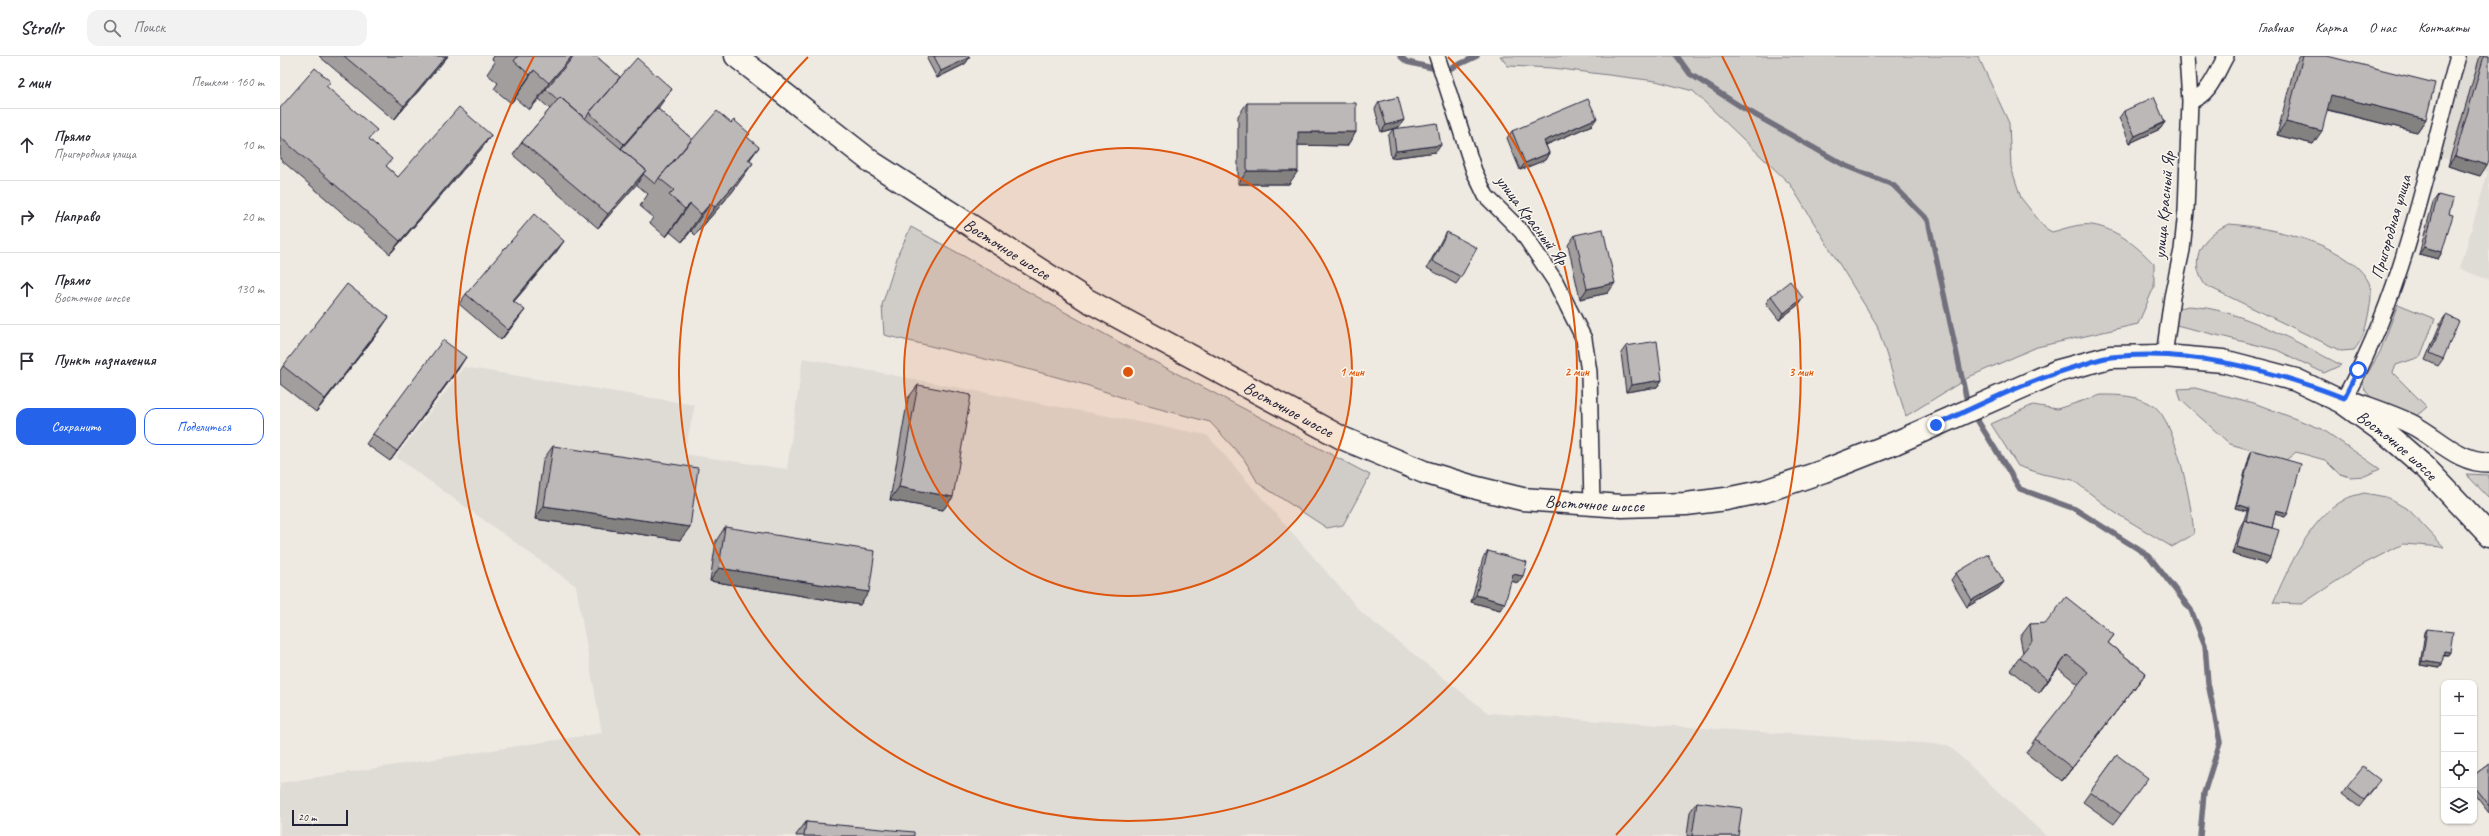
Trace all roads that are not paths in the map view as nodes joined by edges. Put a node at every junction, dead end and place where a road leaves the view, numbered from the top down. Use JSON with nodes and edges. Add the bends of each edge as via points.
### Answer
{"nodes":[{"id":1,"x":736,"y":56,"type":"edge"},
{"id":2,"x":1437,"y":56,"type":"edge"},
{"id":3,"x":2187,"y":56,"type":"edge"},
{"id":4,"x":2226,"y":56,"type":"edge"},
{"id":5,"x":2458,"y":56,"type":"edge"},
{"id":6,"x":2190,"y":101,"type":"junction"},
{"id":7,"x":2164,"y":356,"type":"junction"},
{"id":8,"x":2343,"y":400,"type":"junction"},
{"id":9,"x":2489,"y":462,"type":"edge"},
{"id":10,"x":1592,"y":504,"type":"junction"},
{"id":11,"x":2489,"y":535,"type":"edge"}],
"edges":[{"from":1,"to":10,"type":"main road","name":"Восточное шоссе","via":[[873,163],[1087,300],[1342,438],[1424,472],[1477,488],[1522,499]]},
{"from":2,"to":10,"type":"street","name":"улица Красный Яр","via":[[1474,171],[1486,196],[1522,232],[1555,281],[1584,339],[1589,372]]},
{"from":3,"to":6,"type":"street","name":"улица Красный Яр"},
{"from":4,"to":6,"type":"street","via":[[2207,91],[2198,99]]},
{"from":5,"to":8,"type":"street","name":"Пригородная улица","via":[[2400,271],[2374,338]]},
{"from":6,"to":7,"type":"street","name":"улица Красный Яр","via":[[2186,211]]},
{"from":7,"to":8,"type":"main road","name":"Восточное шоссе","via":[[2223,361],[2296,380]]},
{"from":7,"to":10,"type":"main road","name":"Восточное шоссе","via":[[2110,357],[2058,371],[1936,425],[1824,471],[1766,491],[1652,507]]},
{"from":8,"to":9,"type":"street","via":[[2412,424],[2434,436],[2457,454],[2477,463]]},
{"from":8,"to":11,"type":"main road","name":"Восточное шоссе","via":[[2425,467]]}]}
